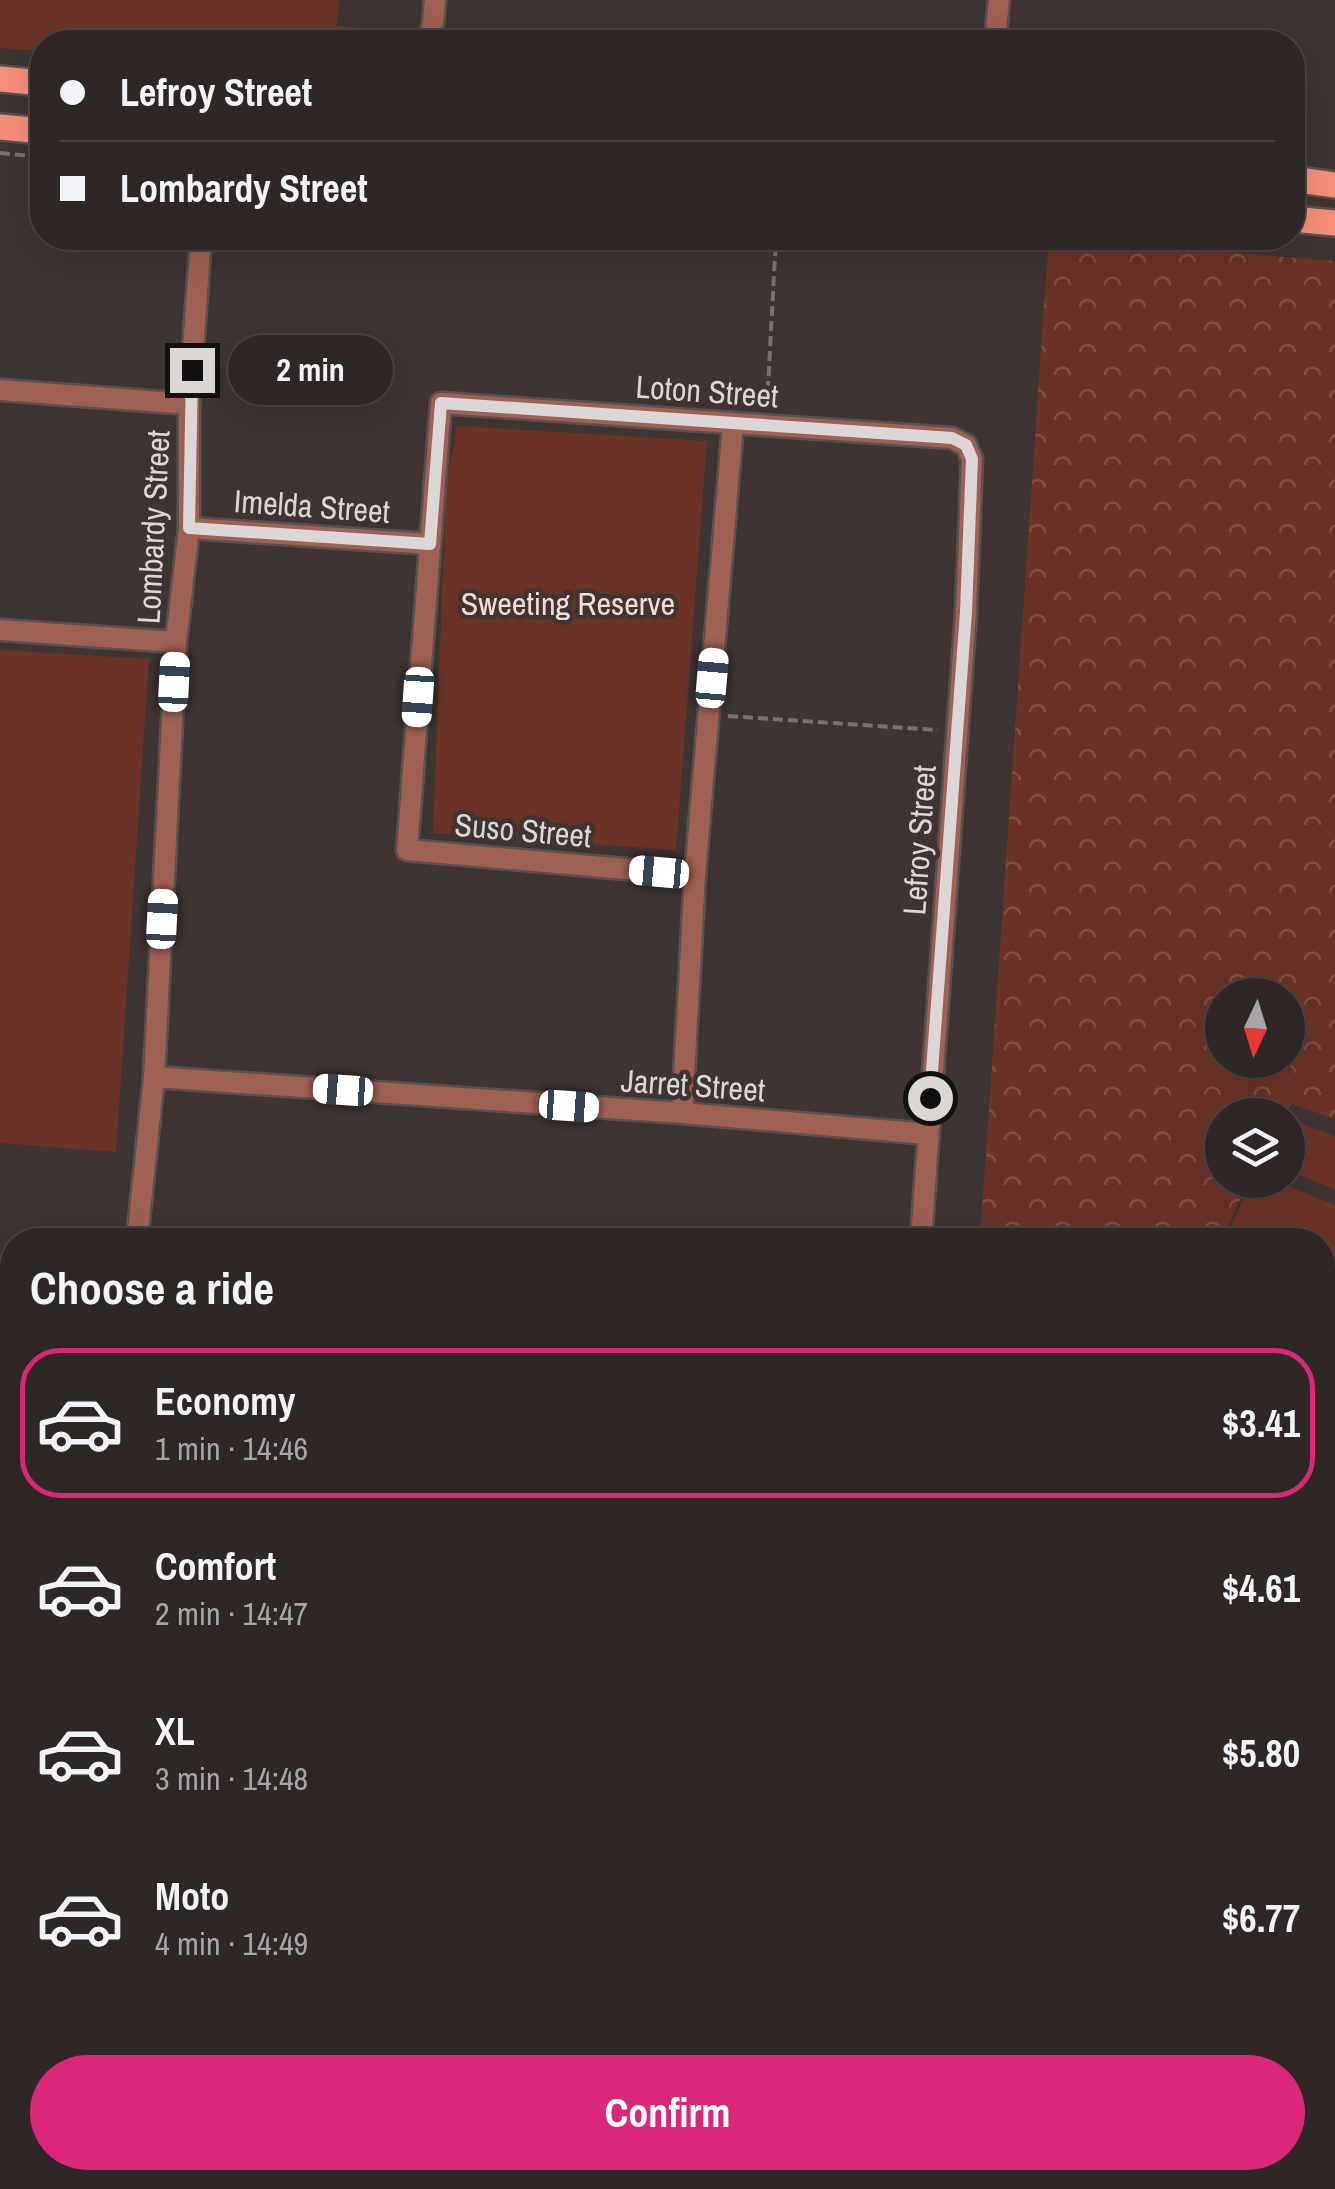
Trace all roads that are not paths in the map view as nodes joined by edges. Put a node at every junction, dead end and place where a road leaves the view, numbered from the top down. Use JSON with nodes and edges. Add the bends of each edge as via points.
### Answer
{"nodes":[{"id":1,"x":435,"y":0,"type":"edge"},
{"id":2,"x":999,"y":0,"type":"edge"},
{"id":3,"x":432,"y":30,"type":"edge"},
{"id":4,"x":996,"y":30,"type":"edge"},
{"id":5,"x":0,"y":79,"type":"edge"},
{"id":6,"x":30,"y":82,"type":"edge"},
{"id":7,"x":0,"y":128,"type":"edge"},
{"id":8,"x":30,"y":129,"type":"edge"},
{"id":9,"x":1305,"y":181,"type":"edge"},
{"id":10,"x":1335,"y":185,"type":"edge"},
{"id":11,"x":1305,"y":220,"type":"edge"},
{"id":12,"x":1335,"y":223,"type":"edge"},
{"id":13,"x":200,"y":250,"type":"edge"},
{"id":14,"x":0,"y":390,"type":"edge"},
{"id":15,"x":190,"y":404,"type":"junction"},
{"id":16,"x":734,"y":424,"type":"junction"},
{"id":17,"x":966,"y":445,"type":"joint"},
{"id":18,"x":189,"y":528,"type":"junction"},
{"id":19,"x":430,"y":544,"type":"junction"},
{"id":20,"x":0,"y":630,"type":"edge"},
{"id":21,"x":176,"y":642,"type":"junction"},
{"id":22,"x":695,"y":875,"type":"junction"},
{"id":23,"x":154,"y":1077,"type":"junction"},
{"id":24,"x":682,"y":1114,"type":"junction"},
{"id":25,"x":928,"y":1134,"type":"junction"},
{"id":26,"x":138,"y":1228,"type":"edge"},
{"id":27,"x":921,"y":1228,"type":"edge"}],
"edges":[{"from":1,"to":3,"type":"street"},
{"from":2,"to":4,"type":"street"},
{"from":5,"to":6,"type":"main road"},
{"from":7,"to":8,"type":"main road"},
{"from":9,"to":10,"type":"main road"},
{"from":11,"to":12,"type":"main road"},
{"from":13,"to":15,"type":"street","name":"Lombardy Street"},
{"from":14,"to":15,"type":"street"},
{"from":15,"to":18,"type":"street","name":"Lombardy Street"},
{"from":16,"to":17,"type":"street","name":"Loton Street","via":[[952,438]]},
{"from":16,"to":19,"type":"street","name":"Loton Street","via":[[441,403]]},
{"from":16,"to":22,"type":"street"},
{"from":17,"to":25,"type":"street","name":"Lefroy Street","via":[[972,459],[966,612]]},
{"from":18,"to":19,"type":"street","name":"Imelda Street"},
{"from":18,"to":21,"type":"street","name":"Lombardy Street"},
{"from":19,"to":22,"type":"street","name":"Suso Street","via":[[406,850]]},
{"from":20,"to":21,"type":"street"},
{"from":21,"to":23,"type":"street","name":"Lombardy Street"},
{"from":22,"to":24,"type":"street"},
{"from":23,"to":24,"type":"street","name":"Jarret Street"},
{"from":23,"to":26,"type":"street","name":"Lombardy Street"},
{"from":24,"to":25,"type":"street","name":"Jarret Street"},
{"from":25,"to":27,"type":"street","name":"Lefroy Street"}]}
